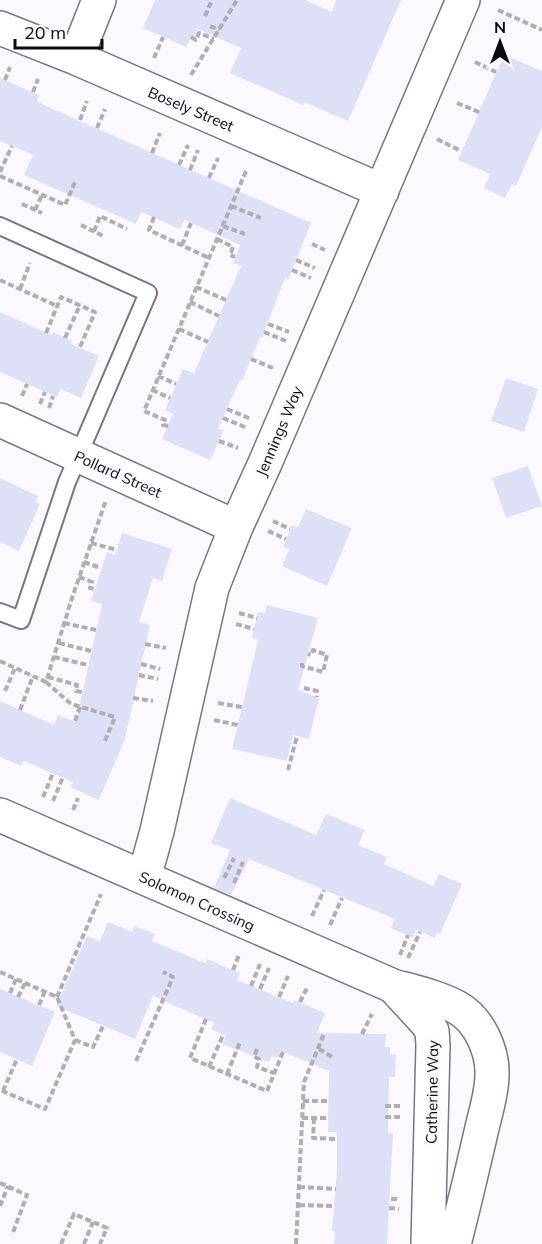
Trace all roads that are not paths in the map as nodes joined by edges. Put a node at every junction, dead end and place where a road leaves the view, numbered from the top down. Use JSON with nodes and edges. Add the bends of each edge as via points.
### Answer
{"nodes":[{"id":1,"x":99,"y":0,"type":"edge"},
{"id":2,"x":463,"y":0,"type":"edge"},
{"id":3,"x":0,"y":28,"type":"edge"},
{"id":4,"x":76,"y":58,"type":"junction"},
{"id":5,"x":382,"y":191,"type":"junction"},
{"id":6,"x":0,"y":226,"type":"edge"},
{"id":7,"x":10,"y":410,"type":"edge"},
{"id":8,"x":77,"y":456,"type":"junction"},
{"id":9,"x":236,"y":527,"type":"junction"},
{"id":10,"x":0,"y":612,"type":"edge"},
{"id":11,"x":0,"y":815,"type":"edge"},
{"id":12,"x":141,"y":876,"type":"junction"},
{"id":13,"x":400,"y":972,"type":"junction"},
{"id":14,"x":428,"y":1244,"type":"edge"},
{"id":15,"x":454,"y":1244,"type":"edge"}],
"edges":[{"from":1,"to":4,"type":"street"},
{"from":2,"to":5,"type":"street","name":"Jennings Way"},
{"from":3,"to":4,"type":"street","name":"Bosely Street"},
{"from":4,"to":5,"type":"street","name":"Bosely Street"},
{"from":5,"to":9,"type":"street","name":"Jennings Way"},
{"from":6,"to":8,"type":"lane","via":[[148,293]]},
{"from":7,"to":8,"type":"street","name":"Pollard Street"},
{"from":8,"to":9,"type":"street","name":"Pollard Street"},
{"from":8,"to":10,"type":"lane","via":[[21,620]]},
{"from":9,"to":12,"type":"street","name":"Jennings Way","via":[[212,588],[157,831]]},
{"from":11,"to":12,"type":"street","name":"Solomon Crossing"},
{"from":12,"to":13,"type":"street","name":"Solomon Crossing","via":[[177,894]]},
{"from":13,"to":14,"type":"street","name":"Catherine Way","via":[[432,1031],[434,1045]]},
{"from":13,"to":15,"type":"street","via":[[427,995],[459,1009],[481,1034],[490,1056],[488,1101]]}]}
